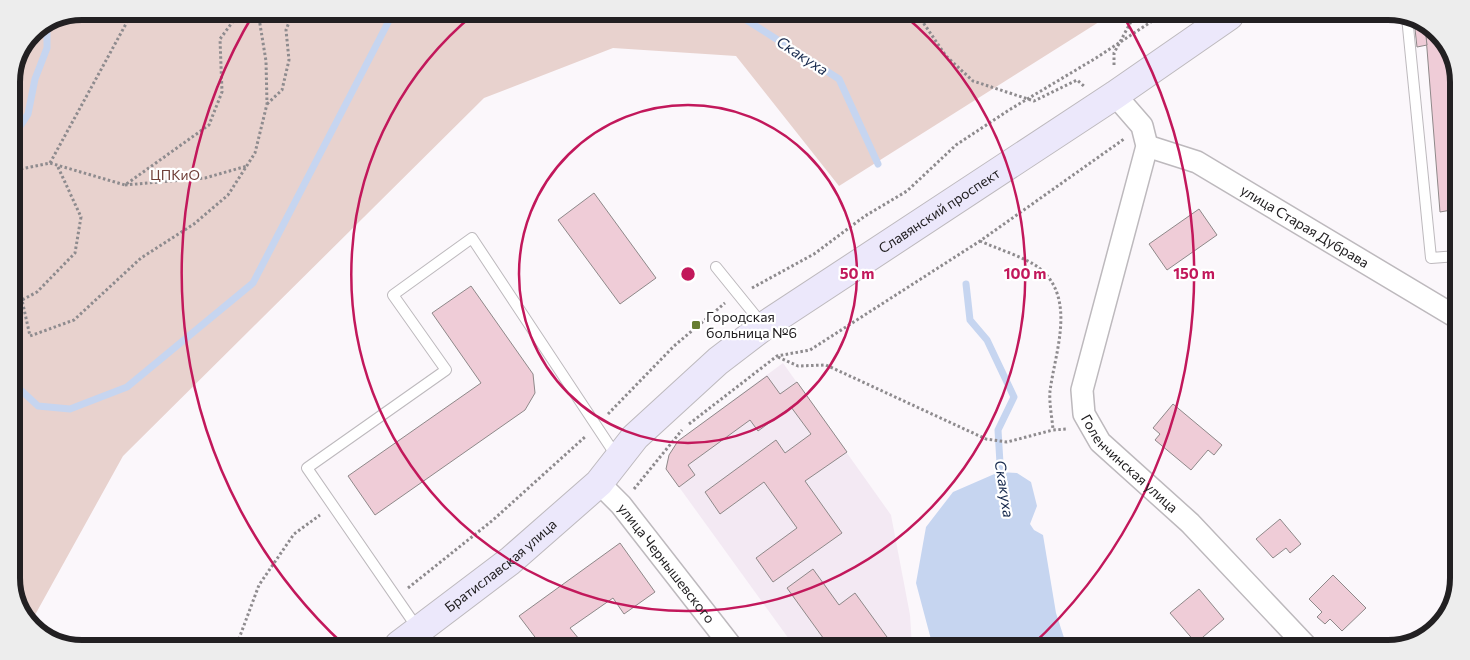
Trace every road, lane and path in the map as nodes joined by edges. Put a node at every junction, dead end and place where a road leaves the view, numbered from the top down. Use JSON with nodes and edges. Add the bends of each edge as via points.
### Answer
{"nodes":[{"id":1,"x":129,"y":20,"type":"edge"},
{"id":2,"x":234,"y":20,"type":"edge"},
{"id":3,"x":259,"y":20,"type":"edge"},
{"id":4,"x":290,"y":20,"type":"edge"},
{"id":5,"x":921,"y":20,"type":"edge"},
{"id":6,"x":1132,"y":20,"type":"edge"},
{"id":7,"x":1154,"y":20,"type":"edge"},
{"id":8,"x":1224,"y":20,"type":"edge"},
{"id":9,"x":1408,"y":24,"type":"edge"},
{"id":10,"x":1120,"y":42,"type":"junction"},
{"id":11,"x":1028,"y":99,"type":"junction"},
{"id":12,"x":1108,"y":99,"type":"junction"},
{"id":13,"x":267,"y":104,"type":"junction"},
{"id":14,"x":1145,"y":136,"type":"junction"},
{"id":15,"x":50,"y":163,"type":"junction"},
{"id":16,"x":247,"y":166,"type":"junction"},
{"id":17,"x":58,"y":167,"type":"junction"},
{"id":18,"x":20,"y":169,"type":"edge"},
{"id":19,"x":125,"y":185,"type":"junction"},
{"id":20,"x":980,"y":241,"type":"junction"},
{"id":21,"x":1450,"y":257,"type":"edge"},
{"id":22,"x":716,"y":267,"type":"dead end"},
{"id":23,"x":782,"y":272,"type":"dead end"},
{"id":24,"x":1450,"y":313,"type":"edge"},
{"id":25,"x":764,"y":326,"type":"junction"},
{"id":26,"x":777,"y":356,"type":"junction"},
{"id":27,"x":1090,"y":428,"type":"junction"},
{"id":28,"x":1053,"y":430,"type":"junction"},
{"id":29,"x":618,"y":458,"type":"junction"},
{"id":30,"x":599,"y":483,"type":"junction"},
{"id":31,"x":621,"y":505,"type":"junction"},
{"id":32,"x":333,"y":506,"type":"junction"},
{"id":33,"x":409,"y":638,"type":"edge"},
{"id":34,"x":238,"y":640,"type":"edge"},
{"id":35,"x":726,"y":640,"type":"edge"},
{"id":36,"x":1300,"y":640,"type":"edge"}],
"edges":[{"from":1,"to":15,"type":"path"},
{"from":2,"to":19,"type":"path","via":[[220,39],[222,92],[209,125]]},
{"from":3,"to":13,"type":"path","via":[[266,61]]},
{"from":4,"to":13,"type":"path","via":[[286,30],[289,60],[282,90]]},
{"from":5,"to":11,"type":"path","via":[[946,56],[973,81]]},
{"from":6,"to":10,"type":"path"},
{"from":7,"to":10,"type":"path"},
{"from":8,"to":12,"type":"street","name":"Славянский проспект"},
{"from":9,"to":21,"type":"lane","via":[[1432,258]]},
{"from":10,"to":11,"type":"path"},
{"from":10,"to":12,"type":"path","via":[[1114,53]]},
{"from":11,"to":12,"type":"path","via":[[1034,101],[1077,80]]},
{"from":11,"to":23,"type":"path","via":[[956,145],[907,191]]},
{"from":12,"to":14,"type":"street"},
{"from":12,"to":25,"type":"street","name":"Славянский проспект"},
{"from":13,"to":16,"type":"path","via":[[256,153]]},
{"from":14,"to":20,"type":"path"},
{"from":14,"to":24,"type":"street","name":"улица Старая Дубрава","via":[[1197,162]]},
{"from":14,"to":27,"type":"street","name":"Голенчинская улица","via":[[1082,390],[1084,414]]},
{"from":15,"to":17,"type":"path"},
{"from":15,"to":18,"type":"path"},
{"from":16,"to":17,"type":"path","via":[[228,195],[194,224],[141,258],[74,320],[30,336],[22,300],[37,292],[75,253],[81,217]]},
{"from":16,"to":19,"type":"path","via":[[205,178]]},
{"from":17,"to":19,"type":"path"},
{"from":20,"to":26,"type":"path","via":[[810,350]]},
{"from":20,"to":28,"type":"path","via":[[1039,268],[1056,287],[1061,314],[1059,350],[1050,393]]},
{"from":22,"to":25,"type":"lane"},
{"from":25,"to":29,"type":"street","name":"Славянский проспект","via":[[718,361],[648,424]]},
{"from":26,"to":28,"type":"path","via":[[798,366],[826,366],[986,439],[1007,442]]},
{"from":26,"to":31,"type":"path","via":[[683,428]]},
{"from":27,"to":28,"type":"path"},
{"from":27,"to":36,"type":"street","name":"Голенчинская улица","via":[[1100,442],[1190,523]]},
{"from":29,"to":30,"type":"street","name":"Славянский проспект"},
{"from":29,"to":32,"type":"lane","via":[[472,238],[393,295],[446,370],[307,468]]},
{"from":30,"to":31,"type":"street","name":"улица Чернышевского"},
{"from":30,"to":33,"type":"street","name":"Братиславская улица","via":[[510,561]]},
{"from":31,"to":35,"type":"street","name":"улица Чернышевского"},
{"from":32,"to":33,"type":"lane"},
{"from":32,"to":34,"type":"path","via":[[294,534],[259,585]]}]}
